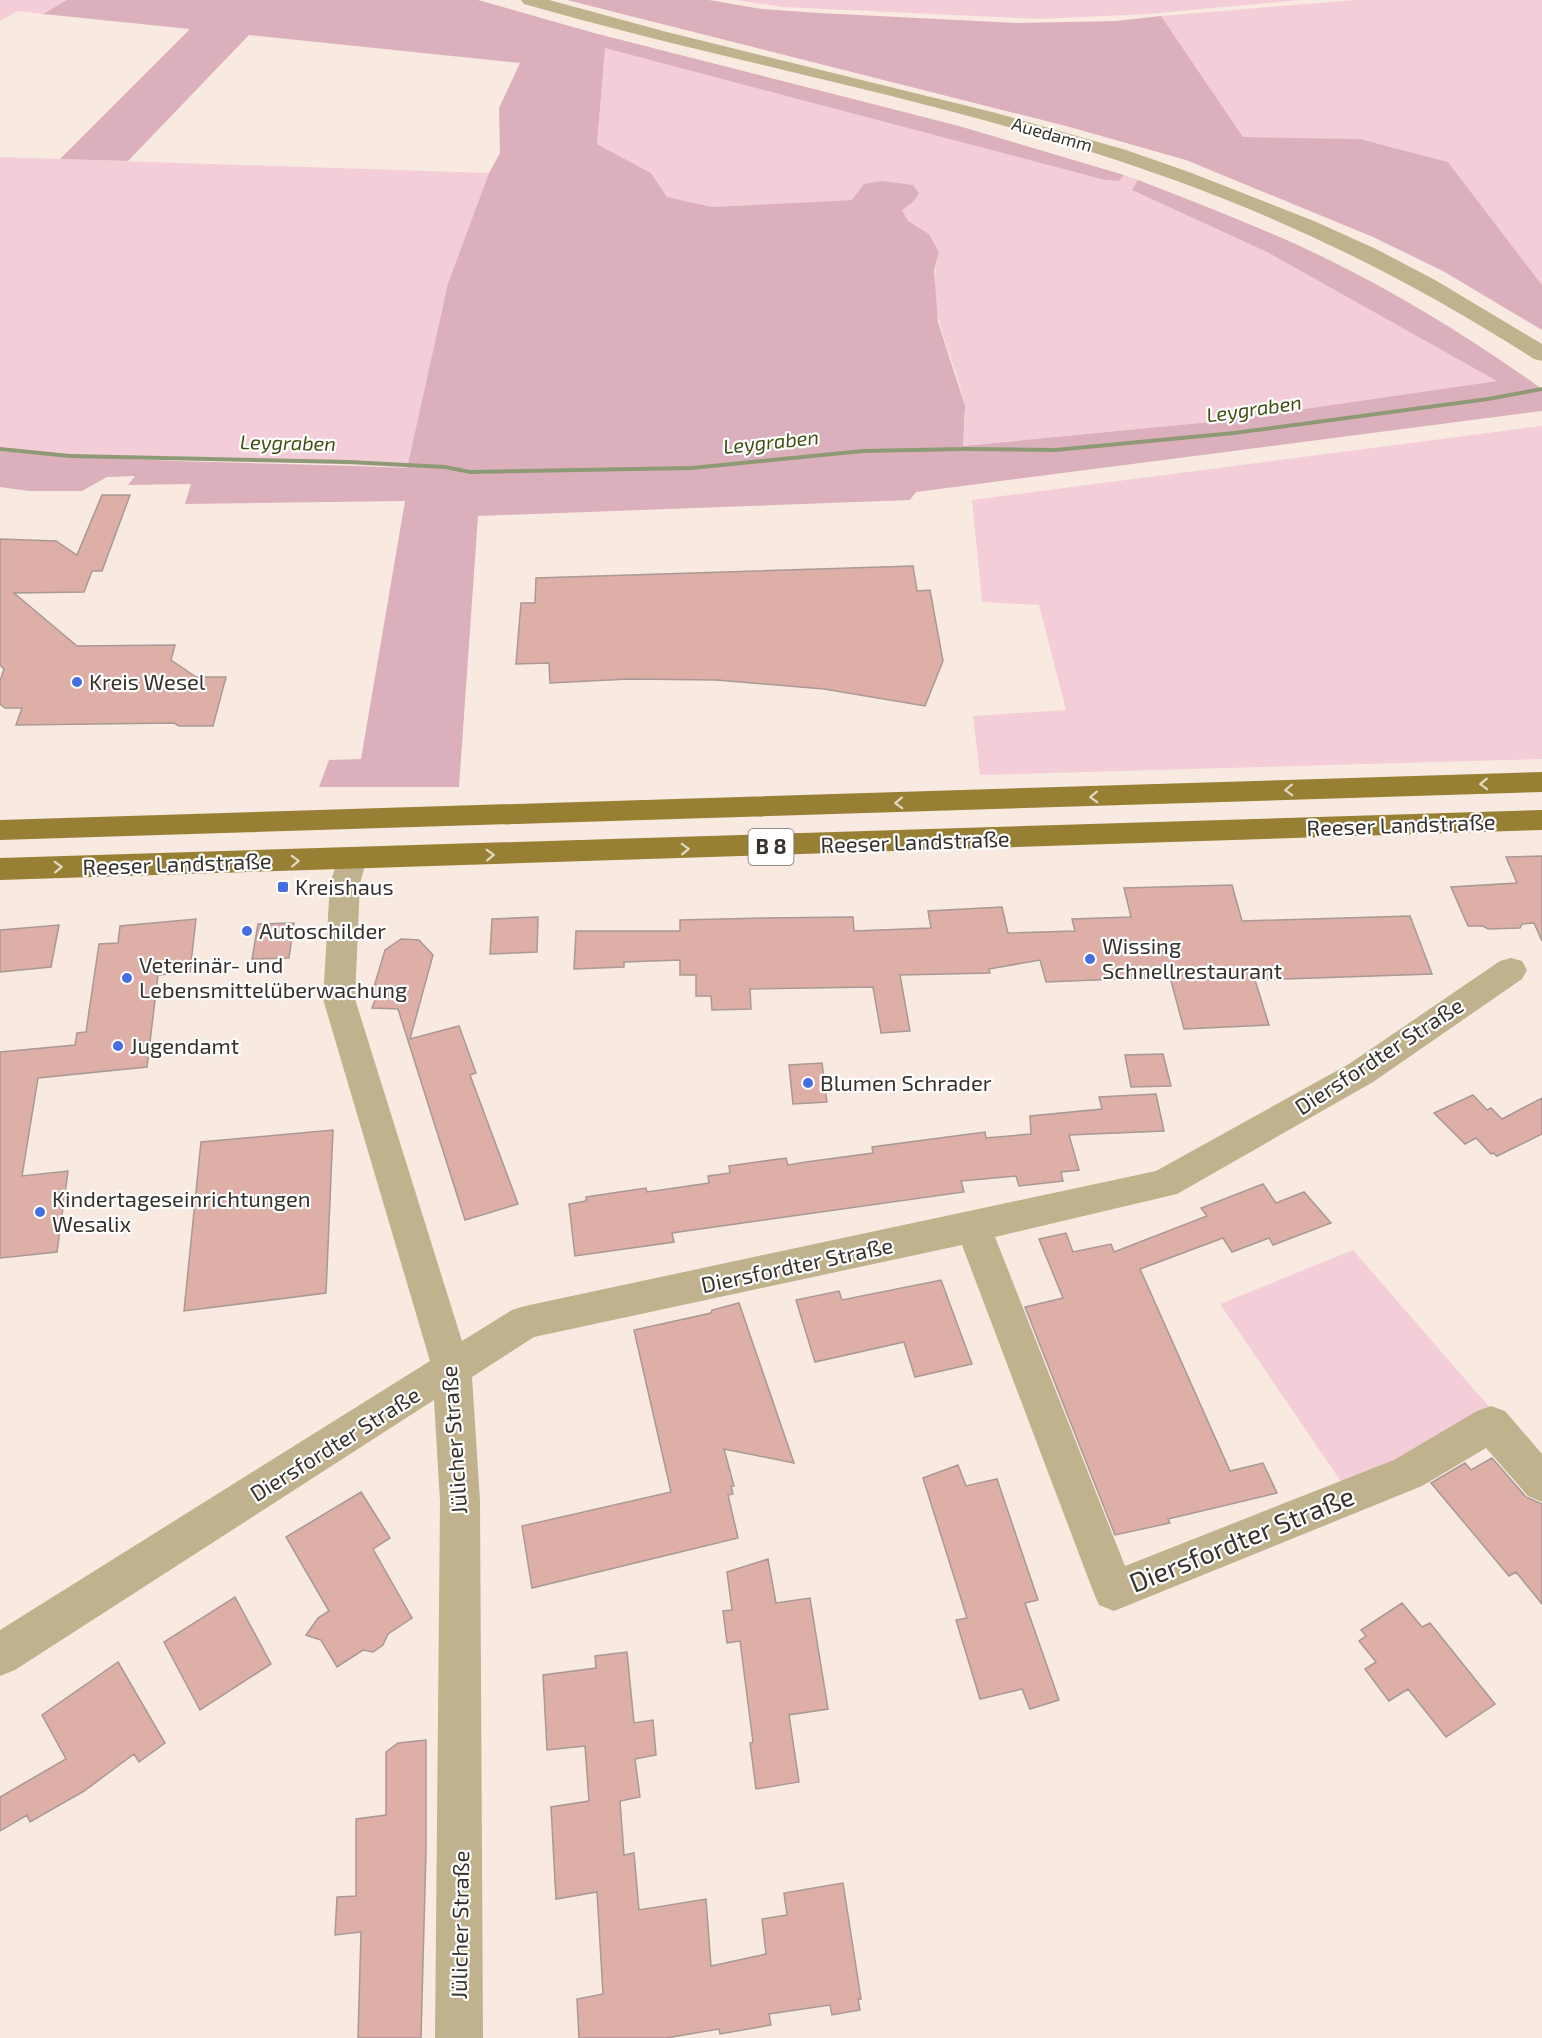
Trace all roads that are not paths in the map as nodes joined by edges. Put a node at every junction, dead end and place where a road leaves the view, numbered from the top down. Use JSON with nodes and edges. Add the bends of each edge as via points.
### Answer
{"nodes":[{"id":1,"x":530,"y":0,"type":"edge"},
{"id":2,"x":1542,"y":354,"type":"edge"},
{"id":3,"x":1542,"y":782,"type":"edge"},
{"id":4,"x":1542,"y":820,"type":"edge"},
{"id":5,"x":0,"y":830,"type":"edge"},
{"id":6,"x":352,"y":859,"type":"junction"},
{"id":7,"x":0,"y":869,"type":"edge"},
{"id":8,"x":1511,"y":970,"type":"dead end"},
{"id":9,"x":973,"y":1227,"type":"junction"},
{"id":10,"x":452,"y":1370,"type":"junction"},
{"id":11,"x":1542,"y":1483,"type":"edge"},
{"id":12,"x":0,"y":1655,"type":"edge"},
{"id":13,"x":459,"y":2038,"type":"edge"}],
"edges":[{"from":1,"to":2,"type":"street","name":"Auedamm","via":[[965,111],[1152,165],[1333,238],[1501,326]]},
{"from":3,"to":5,"type":"main road","name":"Reeser Landstraße","number":"B 8","one_way":true},
{"from":6,"to":4,"type":"main road","name":"Reeser Landstraße","number":"B 8","one_way":true},
{"from":7,"to":6,"type":"main road","name":"Reeser Landstraße","number":"B 8","one_way":true},
{"from":6,"to":10,"type":"street","name":"Jülicher Straße","via":[[345,883],[339,999]]},
{"from":8,"to":9,"type":"street","name":"Diersfordter Straße","via":[[1361,1073],[1164,1184]]},
{"from":9,"to":10,"type":"street","name":"Diersfordter Straße","via":[[525,1322]]},
{"from":9,"to":11,"type":"street","name":"Diersfordter Straße","via":[[1114,1591],[1408,1473],[1491,1424]]},
{"from":10,"to":12,"type":"street","name":"Diersfordter Straße"},
{"from":10,"to":13,"type":"street","name":"Jülicher Straße","via":[[460,1501]]}]}
